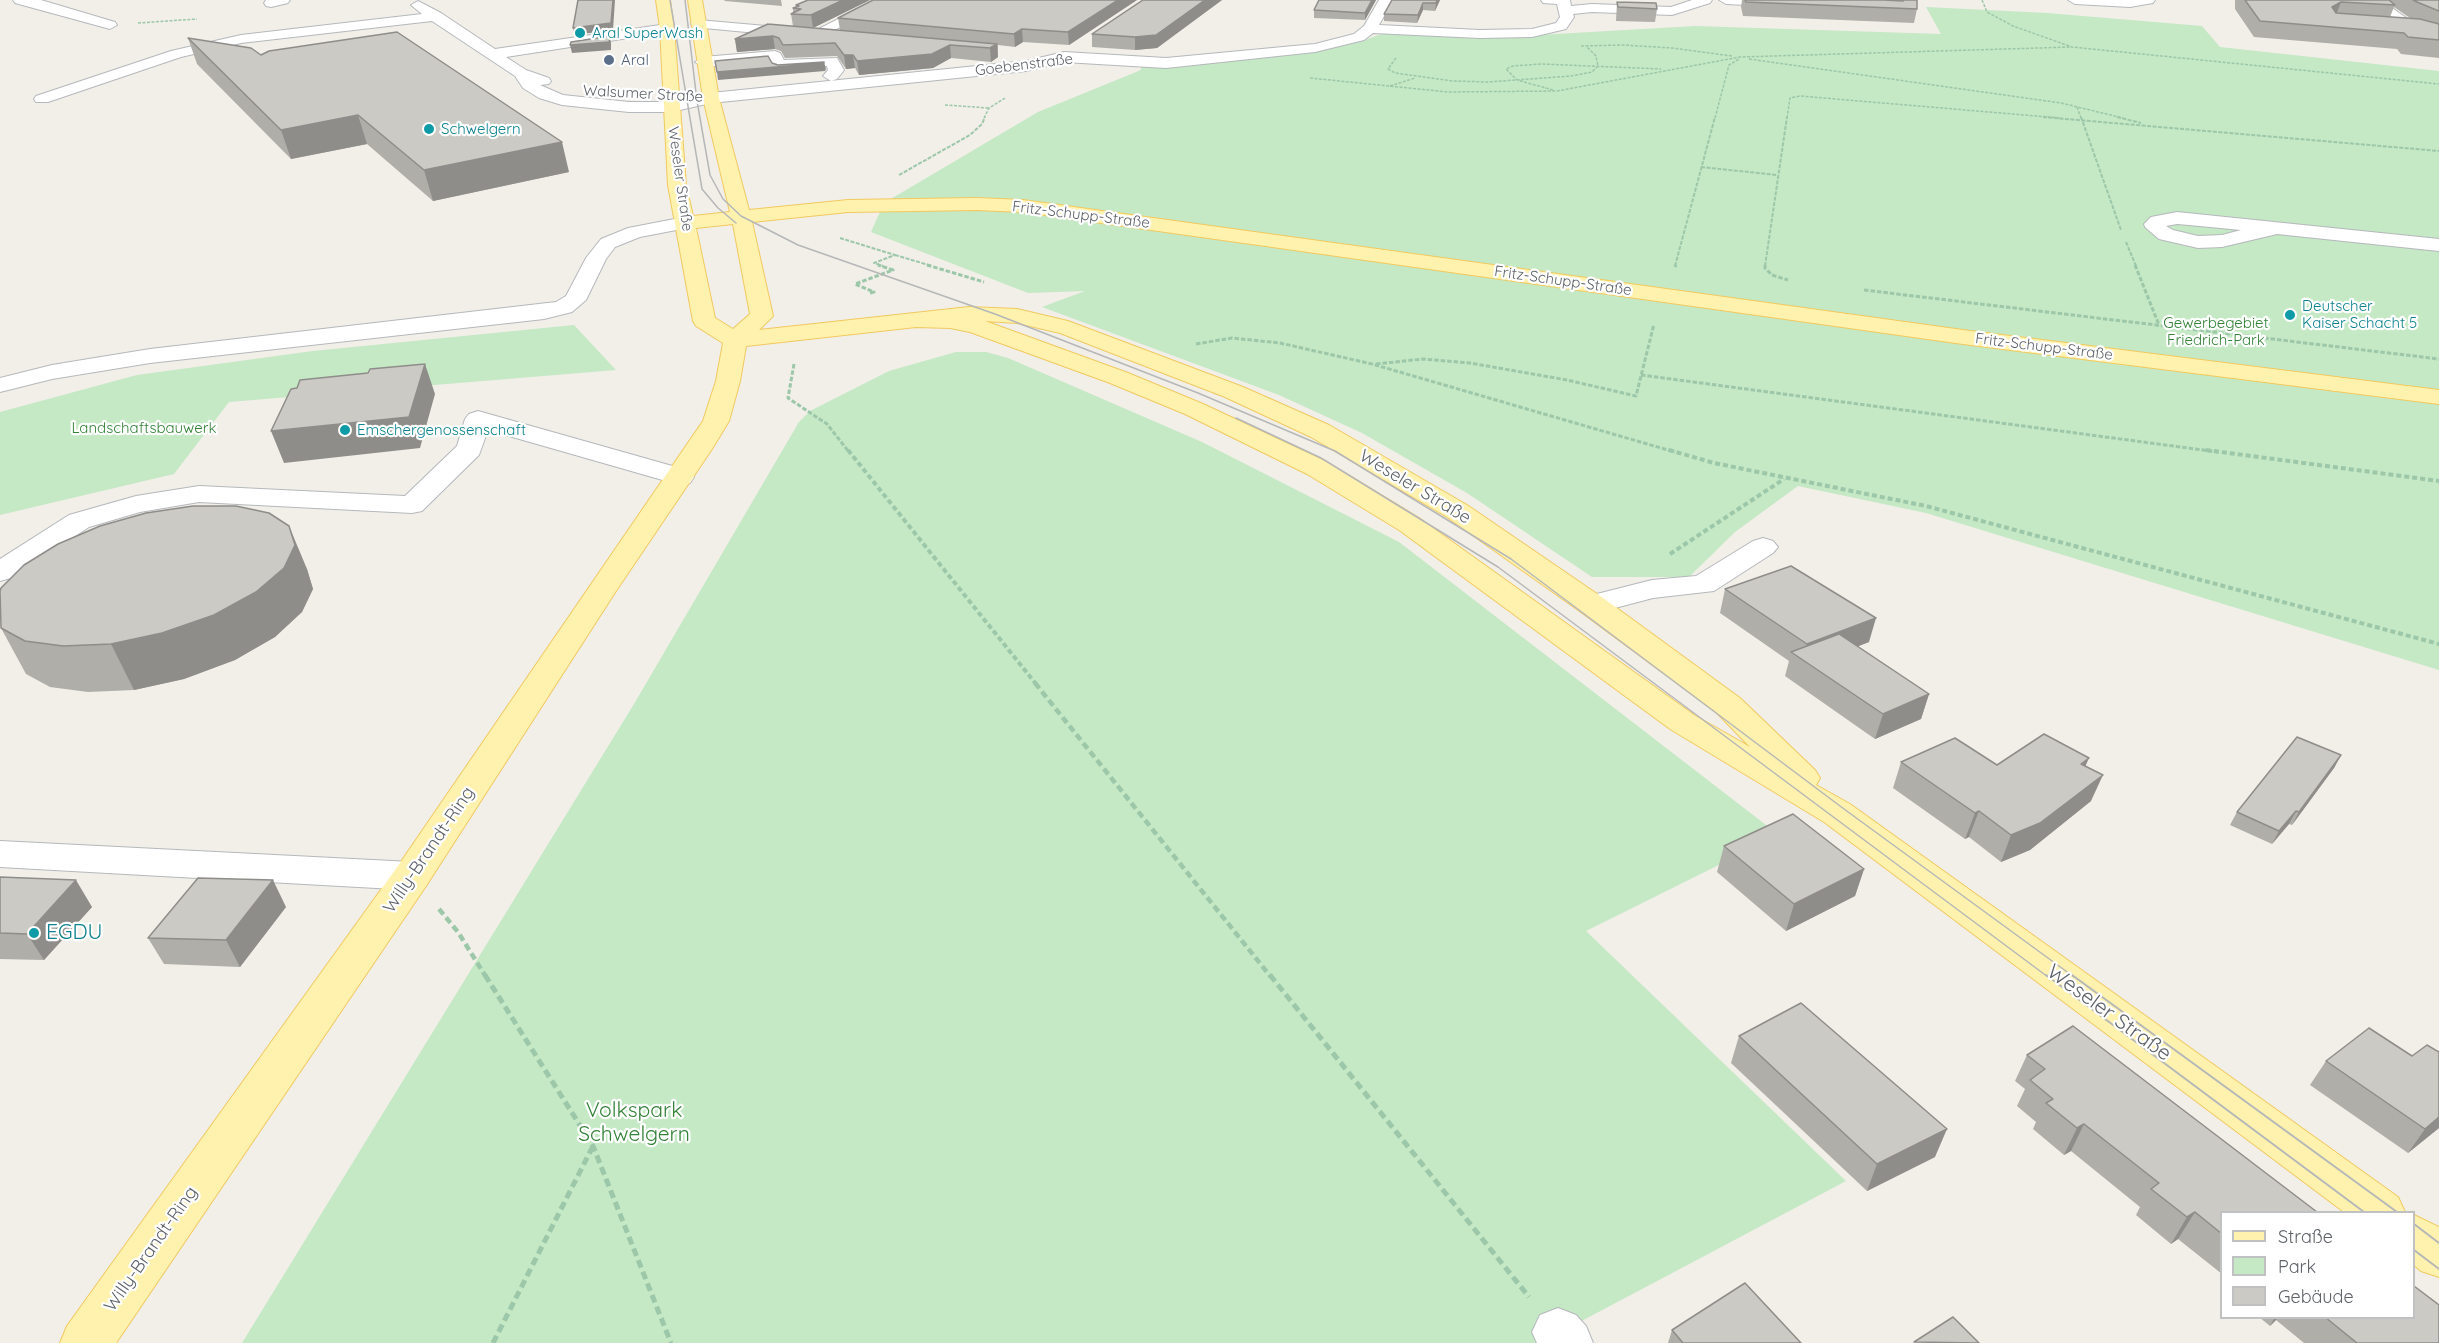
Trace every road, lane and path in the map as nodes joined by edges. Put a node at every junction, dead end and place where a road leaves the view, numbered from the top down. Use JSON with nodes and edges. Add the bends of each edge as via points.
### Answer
{"nodes":[{"id":1,"x":410,"y":0,"type":"edge"},
{"id":2,"x":663,"y":0,"type":"edge"},
{"id":3,"x":695,"y":0,"type":"edge"},
{"id":4,"x":886,"y":0,"type":"edge"},
{"id":5,"x":1386,"y":0,"type":"edge"},
{"id":6,"x":1548,"y":0,"type":"edge"},
{"id":7,"x":1705,"y":0,"type":"edge"},
{"id":8,"x":1726,"y":0,"type":"edge"},
{"id":9,"x":1982,"y":0,"type":"edge"},
{"id":10,"x":2075,"y":0,"type":"edge"},
{"id":11,"x":2148,"y":0,"type":"edge"},
{"id":12,"x":2372,"y":0,"type":"edge"},
{"id":13,"x":33,"y":1,"type":"edge"},
{"id":14,"x":1535,"y":2,"type":"edge"},
{"id":15,"x":1796,"y":3,"type":"edge"},
{"id":16,"x":1565,"y":9,"type":"junction"},
{"id":17,"x":436,"y":16,"type":"junction"},
{"id":18,"x":196,"y":19,"type":"dead end"},
{"id":19,"x":698,"y":24,"type":"junction"},
{"id":20,"x":110,"y":26,"type":"joint"},
{"id":21,"x":2382,"y":27,"type":"edge"},
{"id":22,"x":667,"y":28,"type":"junction"},
{"id":23,"x":1370,"y":29,"type":"junction"},
{"id":24,"x":2416,"y":29,"type":"junction"},
{"id":25,"x":816,"y":34,"type":"junction"},
{"id":26,"x":2439,"y":36,"type":"edge"},
{"id":27,"x":840,"y":37,"type":"edge"},
{"id":28,"x":241,"y":39,"type":"junction"},
{"id":29,"x":1345,"y":42,"type":"junction"},
{"id":30,"x":1082,"y":46,"type":"dead end"},
{"id":31,"x":1577,"y":46,"type":"dead end"},
{"id":32,"x":1586,"y":46,"type":"junction"},
{"id":33,"x":2072,"y":47,"type":"junction"},
{"id":34,"x":253,"y":53,"type":"edge"},
{"id":35,"x":1017,"y":53,"type":"edge"},
{"id":36,"x":493,"y":54,"type":"junction"},
{"id":37,"x":1064,"y":57,"type":"junction"},
{"id":38,"x":1740,"y":57,"type":"junction"},
{"id":39,"x":703,"y":62,"type":"junction"},
{"id":40,"x":1599,"y":66,"type":"junction"},
{"id":41,"x":1667,"y":69,"type":"junction"},
{"id":42,"x":1310,"y":78,"type":"dead end"},
{"id":43,"x":1415,"y":78,"type":"junction"},
{"id":44,"x":834,"y":80,"type":"junction"},
{"id":45,"x":1517,"y":80,"type":"junction"},
{"id":46,"x":778,"y":81,"type":"dead end"},
{"id":47,"x":2439,"y":84,"type":"edge"},
{"id":48,"x":1386,"y":87,"type":"junction"},
{"id":49,"x":1557,"y":91,"type":"junction"},
{"id":50,"x":711,"y":98,"type":"junction"},
{"id":51,"x":42,"y":99,"type":"dead end"},
{"id":52,"x":947,"y":100,"type":"dead end"},
{"id":53,"x":671,"y":101,"type":"junction"},
{"id":54,"x":2077,"y":107,"type":"junction"},
{"id":55,"x":989,"y":108,"type":"dead end"},
{"id":56,"x":2081,"y":119,"type":"junction"},
{"id":57,"x":2153,"y":126,"type":"junction"},
{"id":58,"x":2439,"y":151,"type":"edge"},
{"id":59,"x":1701,"y":167,"type":"dead end"},
{"id":60,"x":1777,"y":175,"type":"junction"},
{"id":61,"x":741,"y":216,"type":"junction"},
{"id":62,"x":685,"y":223,"type":"junction"},
{"id":63,"x":2277,"y":228,"type":"junction"},
{"id":64,"x":2121,"y":231,"type":"dead end"},
{"id":65,"x":2126,"y":241,"type":"dead end"},
{"id":66,"x":2439,"y":244,"type":"edge"},
{"id":67,"x":1792,"y":281,"type":"dead end"},
{"id":68,"x":1863,"y":290,"type":"dead end"},
{"id":69,"x":917,"y":320,"type":"junction"},
{"id":70,"x":2159,"y":325,"type":"junction"},
{"id":71,"x":815,"y":332,"type":"junction"},
{"id":72,"x":735,"y":340,"type":"junction"},
{"id":73,"x":2439,"y":359,"type":"edge"},
{"id":74,"x":1153,"y":361,"type":"junction"},
{"id":75,"x":1641,"y":375,"type":"dead end"},
{"id":76,"x":0,"y":385,"type":"edge"},
{"id":77,"x":2439,"y":397,"type":"edge"},
{"id":78,"x":680,"y":477,"type":"junction"},
{"id":79,"x":1785,"y":479,"type":"junction"},
{"id":80,"x":2439,"y":481,"type":"edge"},
{"id":81,"x":1763,"y":548,"type":"dead end"},
{"id":82,"x":0,"y":572,"type":"edge"},
{"id":83,"x":1652,"y":589,"type":"junction"},
{"id":84,"x":1592,"y":605,"type":"junction"},
{"id":85,"x":2439,"y":644,"type":"edge"},
{"id":86,"x":1837,"y":813,"type":"junction"},
{"id":87,"x":0,"y":854,"type":"edge"},
{"id":88,"x":412,"y":876,"type":"junction"},
{"id":89,"x":593,"y":1146,"type":"junction"},
{"id":90,"x":2380,"y":1211,"type":"edge"},
{"id":91,"x":2415,"y":1238,"type":"edge"},
{"id":92,"x":2439,"y":1255,"type":"edge"},
{"id":93,"x":1562,"y":1338,"type":"edge"},
{"id":94,"x":86,"y":1343,"type":"edge"},
{"id":95,"x":492,"y":1343,"type":"edge"},
{"id":96,"x":672,"y":1343,"type":"edge"}],
"edges":[{"from":1,"to":17,"type":"street","name":"Walsumer Straße"},
{"from":2,"to":22,"type":"main road","name":"Weseler Straße"},
{"from":3,"to":19,"type":"main road"},
{"from":4,"to":25,"type":"street"},
{"from":5,"to":23,"type":"street"},
{"from":6,"to":16,"type":"street","via":[[1563,0]]},
{"from":7,"to":16,"type":"street","via":[[1672,11]]},
{"from":8,"to":15,"type":"street"},
{"from":9,"to":33,"type":"path","via":[[1987,12],[2013,26]]},
{"from":10,"to":11,"type":"street"},
{"from":12,"to":24,"type":"street"},
{"from":13,"to":20,"type":"street"},
{"from":14,"to":16,"type":"street"},
{"from":16,"to":23,"type":"street","name":"Goebenstraße","via":[[1567,17],[1561,26],[1521,34]]},
{"from":17,"to":28,"type":"street"},
{"from":17,"to":36,"type":"street","name":"Walsumer Straße"},
{"from":18,"to":20,"type":"path"},
{"from":19,"to":25,"type":"street"},
{"from":19,"to":39,"type":"main road"},
{"from":21,"to":24,"type":"street"},
{"from":22,"to":36,"type":"street"},
{"from":22,"to":53,"type":"main road","name":"Weseler Straße"},
{"from":23,"to":29,"type":"street","name":"Goebenstraße"},
{"from":24,"to":26,"type":"street"},
{"from":25,"to":27,"type":"street"},
{"from":28,"to":34,"type":"street"},
{"from":28,"to":51,"type":"street","via":[[176,54]]},
{"from":29,"to":37,"type":"street","name":"Goebenstraße","via":[[1191,62]]},
{"from":29,"to":43,"type":"path","via":[[1400,55],[1388,69]]},
{"from":30,"to":37,"type":"street"},
{"from":31,"to":32,"type":"path"},
{"from":32,"to":38,"type":"path","via":[[1662,47]]},
{"from":32,"to":40,"type":"path"},
{"from":33,"to":38,"type":"path"},
{"from":33,"to":47,"type":"path"},
{"from":35,"to":37,"type":"street"},
{"from":36,"to":53,"type":"street","name":"Walsumer Straße","via":[[521,73],[529,85],[561,100],[629,107]]},
{"from":37,"to":44,"type":"street","name":"Goebenstraße","via":[[1026,66]]},
{"from":38,"to":41,"type":"path"},
{"from":38,"to":54,"type":"path"},
{"from":39,"to":44,"type":"street","via":[[775,56],[779,65],[832,61],[836,70]]},
{"from":39,"to":50,"type":"main road"},
{"from":40,"to":41,"type":"path"},
{"from":40,"to":45,"type":"path","via":[[1592,72],[1571,76]]},
{"from":40,"to":45,"type":"path","via":[[1541,64],[1506,69]]},
{"from":41,"to":49,"type":"path"},
{"from":42,"to":48,"type":"path"},
{"from":43,"to":45,"type":"path"},
{"from":43,"to":48,"type":"path"},
{"from":44,"to":46,"type":"street"},
{"from":44,"to":50,"type":"street","name":"Goebenstraße"},
{"from":45,"to":49,"type":"path"},
{"from":48,"to":49,"type":"path","via":[[1448,92]]},
{"from":50,"to":53,"type":"street","name":"Walsumer Straße"},
{"from":50,"to":61,"type":"main road"},
{"from":52,"to":55,"type":"path","via":[[941,105]]},
{"from":53,"to":62,"type":"main road","name":"Weseler Straße","via":[[677,185]]},
{"from":54,"to":56,"type":"path"},
{"from":54,"to":57,"type":"path"},
{"from":56,"to":57,"type":"path"},
{"from":56,"to":60,"type":"path","via":[[1800,96],[1790,98]]},
{"from":56,"to":64,"type":"path"},
{"from":57,"to":58,"type":"path"},
{"from":59,"to":60,"type":"path"},
{"from":60,"to":67,"type":"path","via":[[1765,268],[1772,275]]},
{"from":61,"to":62,"type":"main road","name":"Fritz-Schupp-Straße"},
{"from":61,"to":72,"type":"main road","via":[[762,316]]},
{"from":61,"to":77,"type":"main road","name":"Fritz-Schupp-Straße","via":[[848,206],[927,204],[1064,210],[1952,336]]},
{"from":62,"to":72,"type":"main road","name":"Weseler Straße","via":[[704,321]]},
{"from":62,"to":76,"type":"street","via":[[635,232],[608,243],[575,300],[543,312],[150,356]]},
{"from":63,"to":63,"type":"street","via":[[2222,241],[2198,242],[2166,235],[2154,224],[2177,218]]},
{"from":63,"to":66,"type":"street"},
{"from":65,"to":70,"type":"path"},
{"from":68,"to":70,"type":"path"},
{"from":69,"to":71,"type":"main road","name":"Weseler Straße"},
{"from":69,"to":74,"type":"main road","name":"Weseler Straße","via":[[969,314],[1038,320]]},
{"from":69,"to":86,"type":"main road","name":"Weseler Straße","via":[[976,326],[1119,378],[1317,468],[1409,524],[1682,722]]},
{"from":70,"to":73,"type":"path"},
{"from":71,"to":72,"type":"main road","name":"Weseler Straße"},
{"from":71,"to":93,"type":"path","via":[[817,346],[797,355],[788,398],[826,424]]},
{"from":72,"to":78,"type":"main road","name":"Willy-Brandt-Ring","via":[[716,421]]},
{"from":74,"to":79,"type":"path","via":[[1206,341],[1232,338],[1280,343],[1372,364],[1714,463]]},
{"from":74,"to":84,"type":"main road","name":"Weseler Straße","via":[[1320,431],[1457,511]]},
{"from":75,"to":80,"type":"path"},
{"from":78,"to":82,"type":"street","via":[[478,419],[470,449],[412,505],[199,494],[136,504],[79,521]]},
{"from":78,"to":88,"type":"main road","name":"Willy-Brandt-Ring"},
{"from":79,"to":83,"type":"path","via":[[1665,557],[1656,569]]},
{"from":79,"to":85,"type":"path","via":[[1926,506]]},
{"from":81,"to":83,"type":"street","via":[[1702,585]]},
{"from":83,"to":84,"type":"street"},
{"from":84,"to":86,"type":"main road","name":"Weseler Straße","via":[[1728,705]]},
{"from":86,"to":90,"type":"main road","name":"Weseler Straße"},
{"from":87,"to":88,"type":"street"},
{"from":88,"to":89,"type":"path","via":[[458,932]]},
{"from":88,"to":94,"type":"main road","name":"Willy-Brandt-Ring"},
{"from":89,"to":95,"type":"path"},
{"from":89,"to":96,"type":"path"},
{"from":91,"to":92,"type":"main road"}]}
